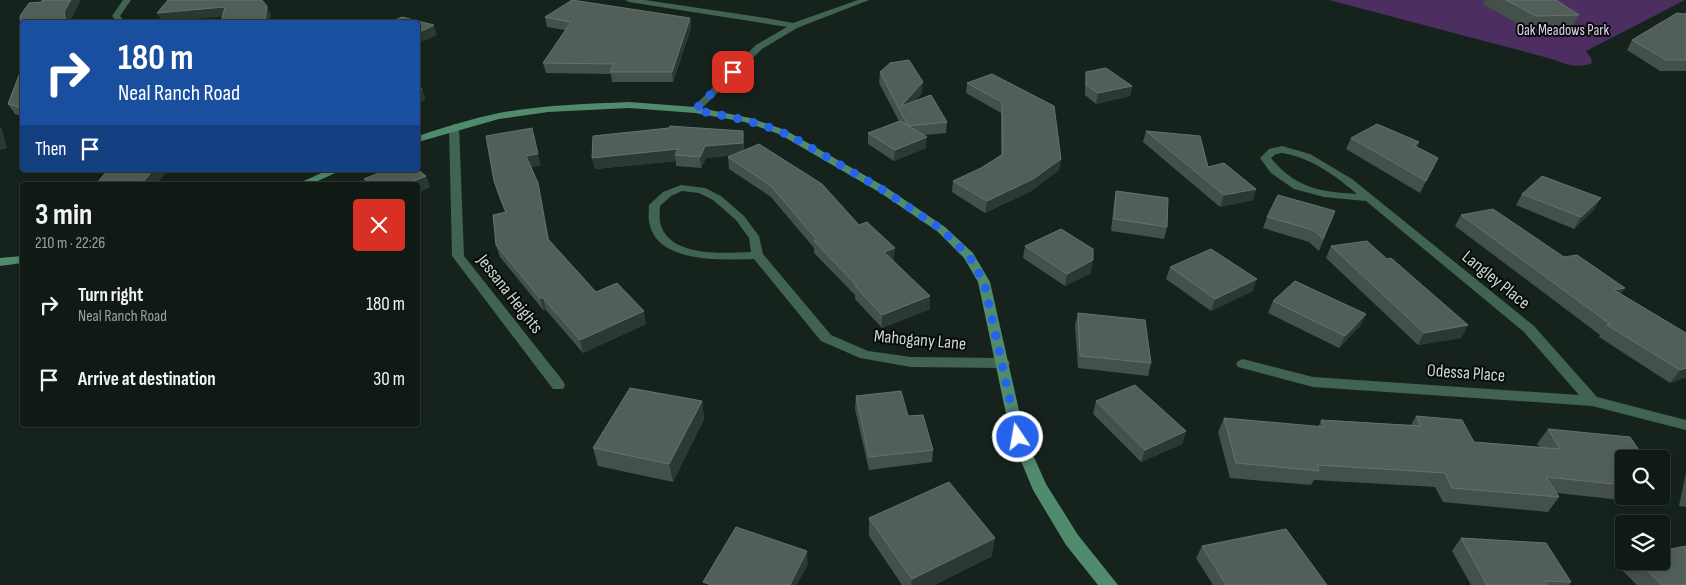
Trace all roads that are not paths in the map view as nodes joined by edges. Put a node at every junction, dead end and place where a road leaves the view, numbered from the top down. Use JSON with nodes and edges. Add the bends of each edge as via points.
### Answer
{"nodes":[{"id":1,"x":127,"y":0,"type":"edge"},
{"id":2,"x":629,"y":0,"type":"edge"},
{"id":3,"x":683,"y":0,"type":"edge"},
{"id":4,"x":865,"y":0,"type":"edge"},
{"id":5,"x":673,"y":6,"type":"junction"},
{"id":6,"x":119,"y":20,"type":"edge"},
{"id":7,"x":794,"y":26,"type":"junction"},
{"id":8,"x":695,"y":110,"type":"junction"},
{"id":9,"x":454,"y":127,"type":"junction"},
{"id":10,"x":420,"y":138,"type":"edge"},
{"id":11,"x":332,"y":172,"type":"edge"},
{"id":12,"x":307,"y":182,"type":"edge"},
{"id":13,"x":1368,"y":198,"type":"junction"},
{"id":14,"x":757,"y":255,"type":"junction"},
{"id":15,"x":20,"y":260,"type":"edge"},
{"id":16,"x":0,"y":262,"type":"edge"},
{"id":17,"x":1002,"y":363,"type":"junction"},
{"id":18,"x":1243,"y":364,"type":"dead end"},
{"id":19,"x":558,"y":385,"type":"dead end"},
{"id":20,"x":1592,"y":401,"type":"junction"},
{"id":21,"x":1686,"y":425,"type":"edge"},
{"id":22,"x":1109,"y":585,"type":"edge"}],
"edges":[{"from":1,"to":6,"type":"street","via":[[116,16]]},
{"from":2,"to":5,"type":"street"},
{"from":3,"to":5,"type":"street"},
{"from":4,"to":7,"type":"street"},
{"from":5,"to":7,"type":"street"},
{"from":7,"to":8,"type":"street","via":[[759,47]]},
{"from":8,"to":9,"type":"street","via":[[629,105],[583,106],[499,116]]},
{"from":8,"to":17,"type":"street","via":[[747,120],[782,132],[883,190],[941,229],[969,256],[984,282]]},
{"from":9,"to":10,"type":"street"},
{"from":9,"to":19,"type":"street","name":"Jessana Heights","via":[[458,256]]},
{"from":11,"to":12,"type":"street"},
{"from":13,"to":13,"type":"street","name":"Langley Place","via":[[1319,162],[1296,152],[1277,149],[1265,158],[1273,170],[1306,192]]},
{"from":13,"to":20,"type":"street","name":"Langley Place","via":[[1529,328]]},
{"from":14,"to":14,"type":"street","name":"Mahogany Lane","via":[[755,238],[740,218],[717,198],[701,190],[681,188],[667,194],[655,205],[654,223],[663,239],[680,250],[704,257]]},
{"from":14,"to":17,"type":"street","name":"Mahogany Lane","via":[[826,338],[865,355],[911,362]]},
{"from":15,"to":16,"type":"street"},
{"from":17,"to":22,"type":"street","via":[[1018,437],[1039,486],[1072,540]]},
{"from":18,"to":20,"type":"street","name":"Odessa Place","via":[[1313,382]]},
{"from":20,"to":21,"type":"street","name":"Odessa Place"}]}
